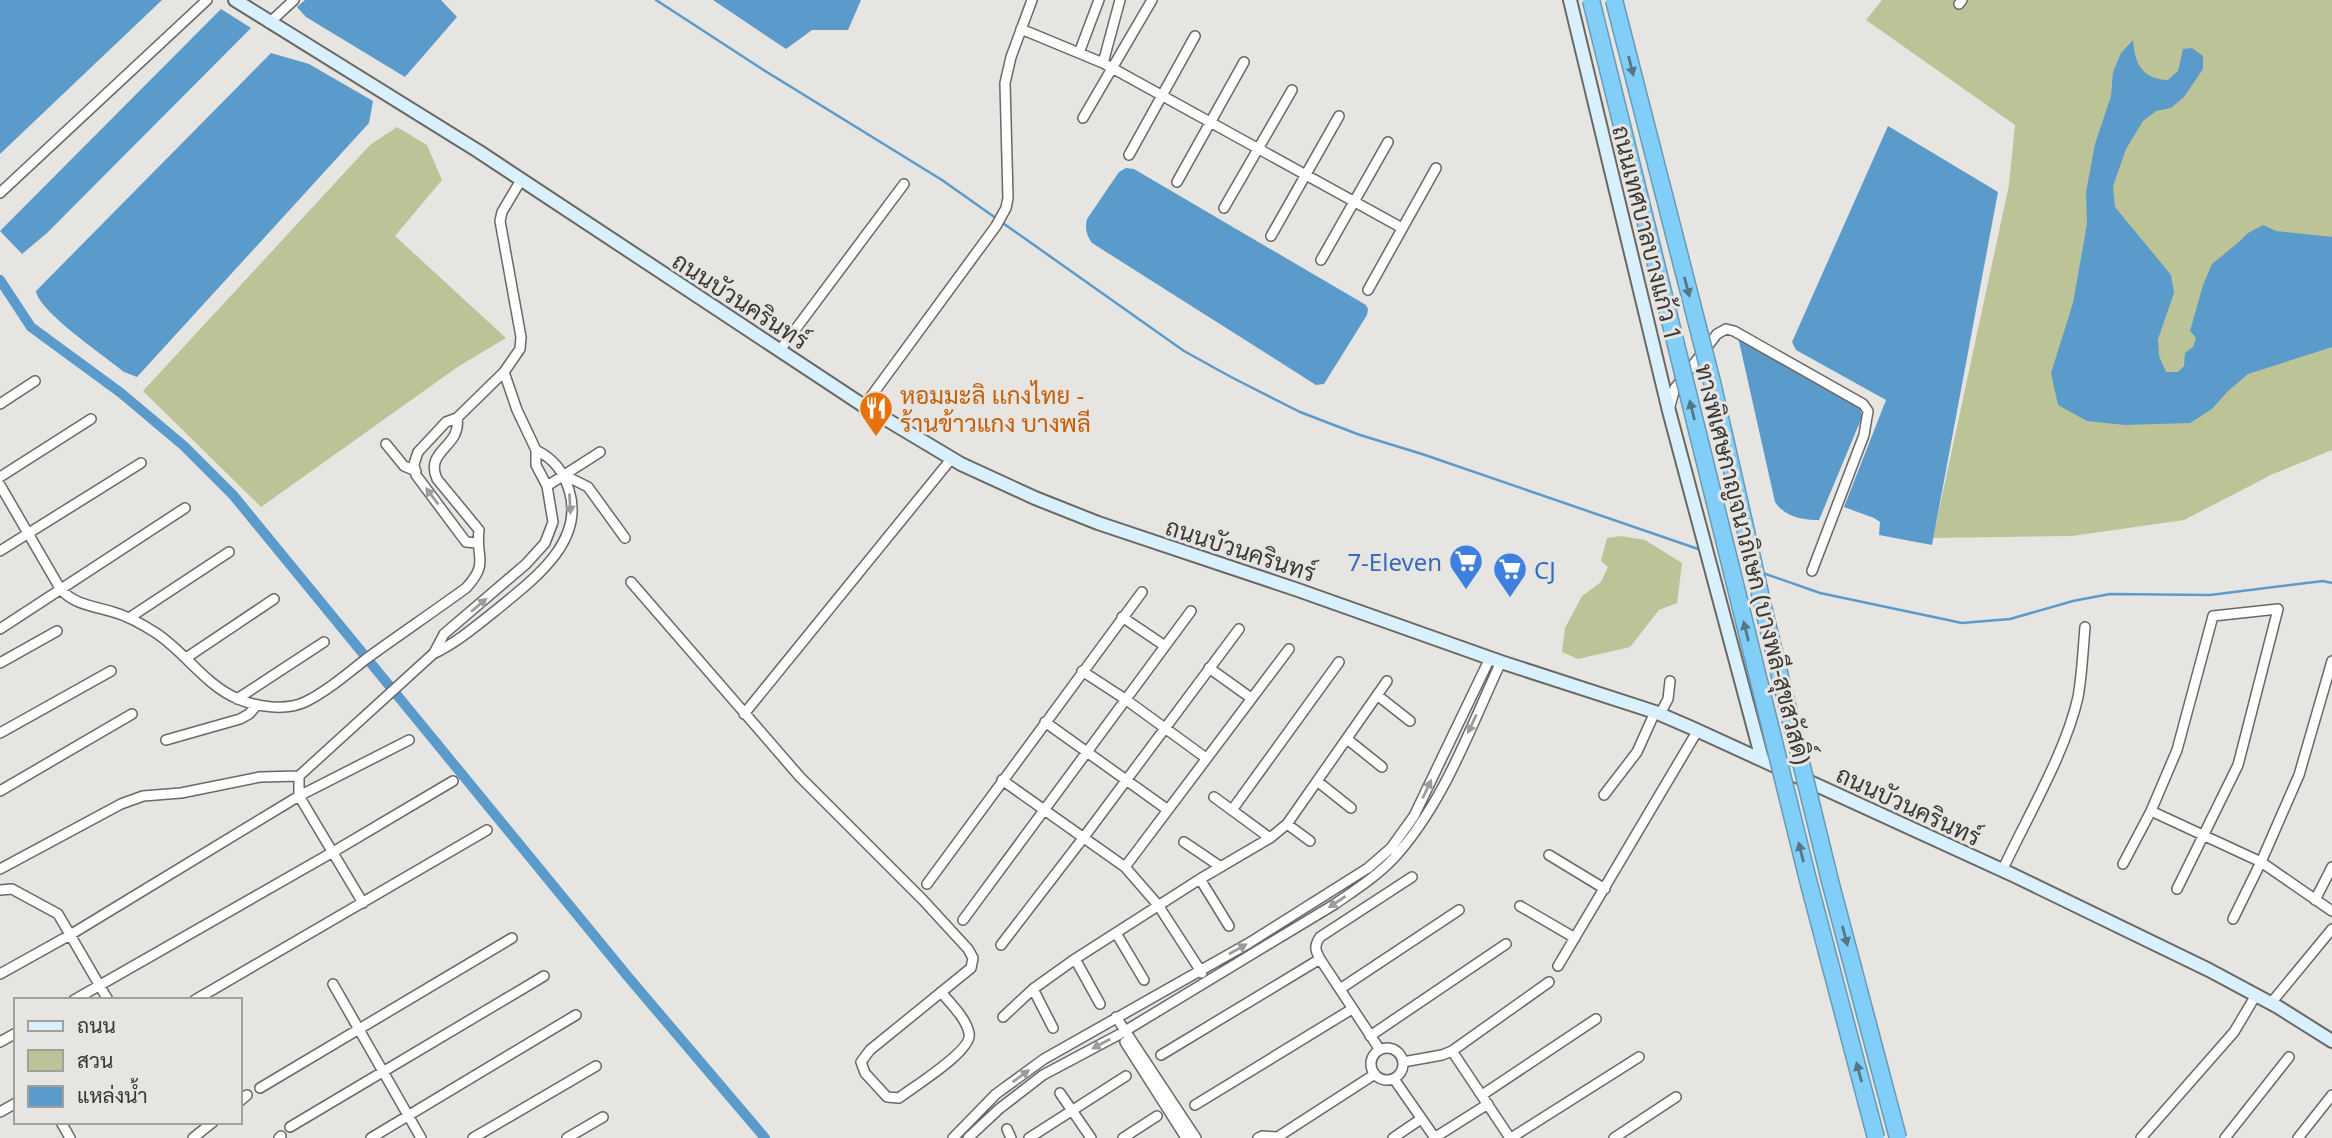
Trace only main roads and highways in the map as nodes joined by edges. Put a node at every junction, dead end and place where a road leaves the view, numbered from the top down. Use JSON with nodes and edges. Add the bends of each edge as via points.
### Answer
{"nodes":[{"id":1,"x":1591,"y":0,"type":"edge"},
{"id":2,"x":1614,"y":0,"type":"edge"},
{"id":3,"x":1876,"y":1138,"type":"edge"},
{"id":4,"x":1898,"y":1138,"type":"edge"}],
"edges":[{"from":3,"to":1,"type":"highway","name":"ทางพิเศษกาญจนาภิเษก (บางพลี-สุขสวัสดิ์)","one_way":true,"bridge":true},
{"from":2,"to":4,"type":"highway","name":"ทางพิเศษกาญจนาภิเษก (บางพลี-สุขสวัสดิ์)","one_way":true,"bridge":true,"via":[[1712,382],[1830,881]]}]}
